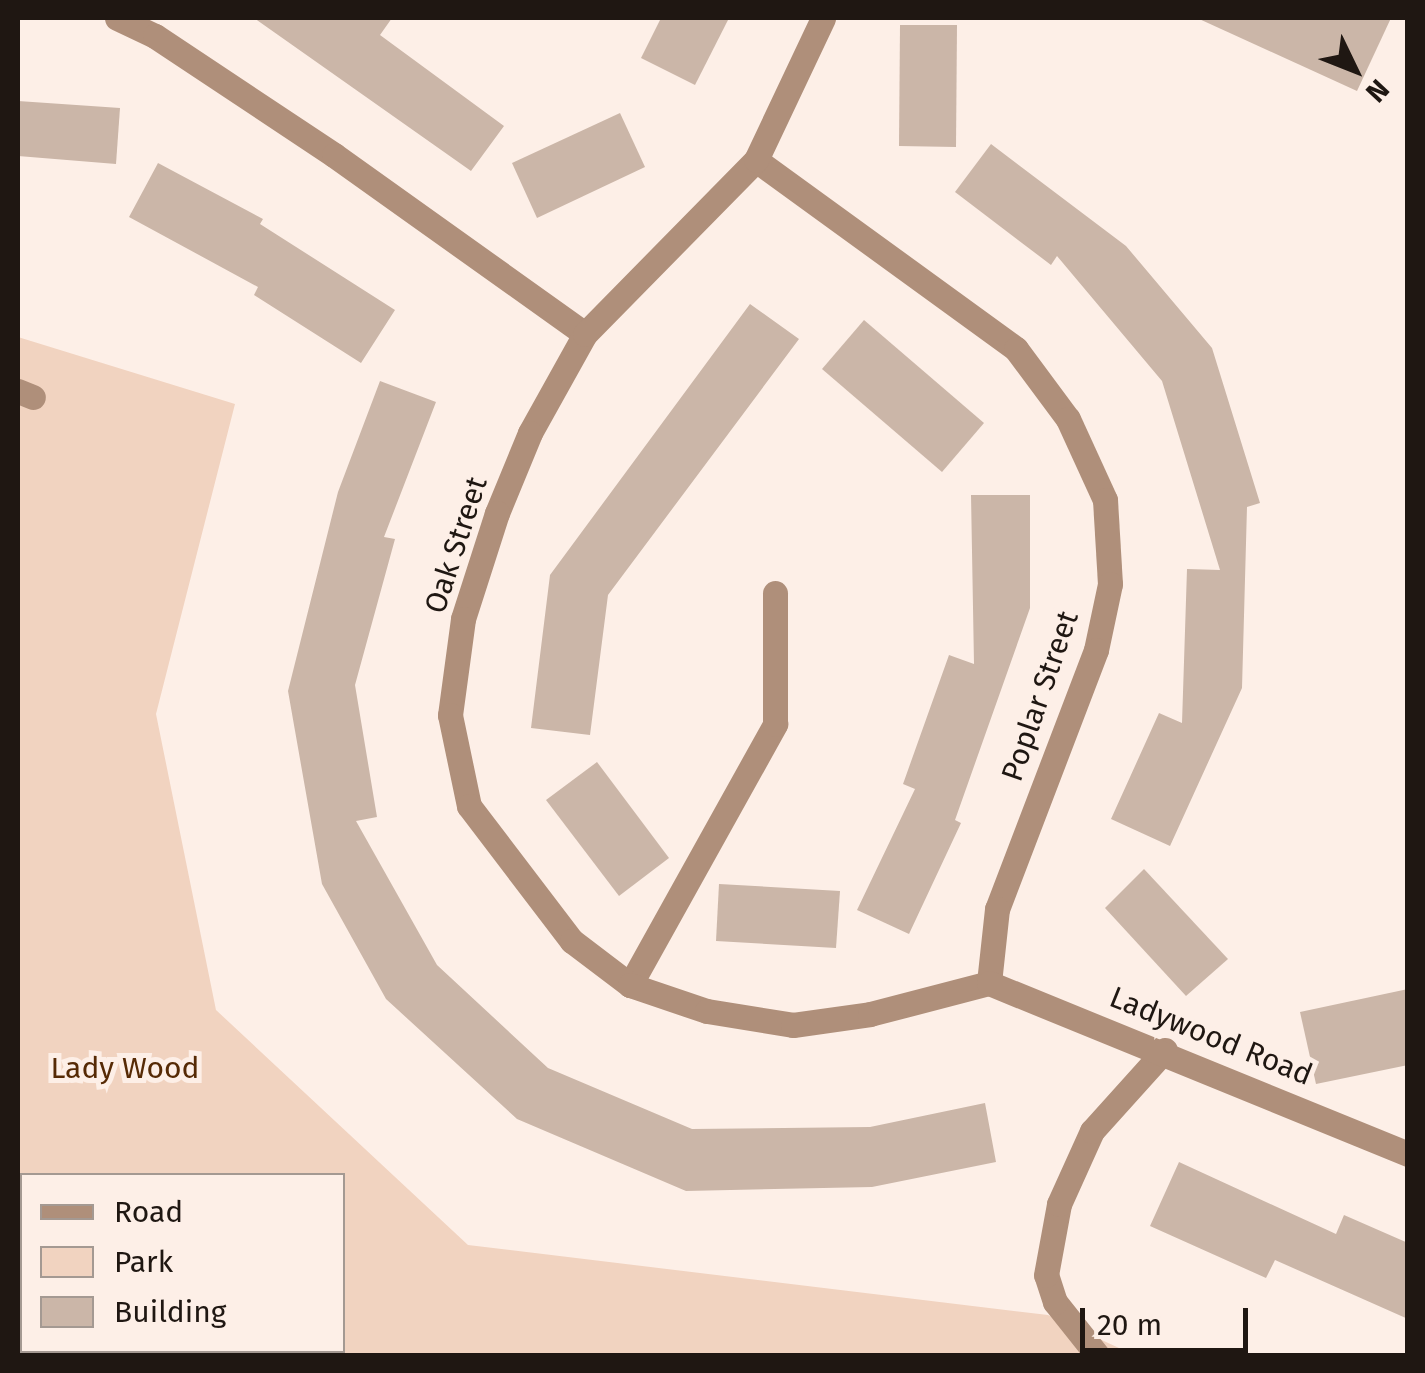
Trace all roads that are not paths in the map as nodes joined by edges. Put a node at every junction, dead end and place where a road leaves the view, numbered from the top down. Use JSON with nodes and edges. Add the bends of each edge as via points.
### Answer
{"nodes":[{"id":1,"x":117,"y":18,"type":"edge"},
{"id":2,"x":823,"y":18,"type":"edge"},
{"id":3,"x":756,"y":160,"type":"junction"},
{"id":4,"x":585,"y":334,"type":"junction"},
{"id":5,"x":775,"y":592,"type":"dead end"},
{"id":6,"x":988,"y":983,"type":"junction"},
{"id":7,"x":630,"y":985,"type":"junction"},
{"id":8,"x":1165,"y":1050,"type":"junction"},
{"id":9,"x":1408,"y":1154,"type":"edge"},
{"id":10,"x":1098,"y":1356,"type":"edge"}],
"edges":[{"from":1,"to":4,"type":"street","via":[[156,36],[318,144]]},
{"from":2,"to":3,"type":"street","name":"Oak Street"},
{"from":3,"to":4,"type":"street","name":"Oak Street"},
{"from":3,"to":6,"type":"street","name":"Poplar Street","via":[[1016,348],[1068,418],[1104,500],[1110,584],[1096,650],[998,909]]},
{"from":4,"to":7,"type":"street","name":"Oak Street","via":[[530,433],[497,513],[462,618],[450,715],[469,806],[572,940]]},
{"from":5,"to":7,"type":"street","via":[[775,724]]},
{"from":6,"to":7,"type":"street","name":"Oak Street","via":[[870,1014],[794,1025],[707,1011]]},
{"from":6,"to":8,"type":"street","name":"Ladywood Road"},
{"from":8,"to":9,"type":"street","name":"Ladywood Road"},
{"from":8,"to":10,"type":"street","via":[[1092,1131],[1060,1204],[1046,1275],[1055,1302]]}]}
